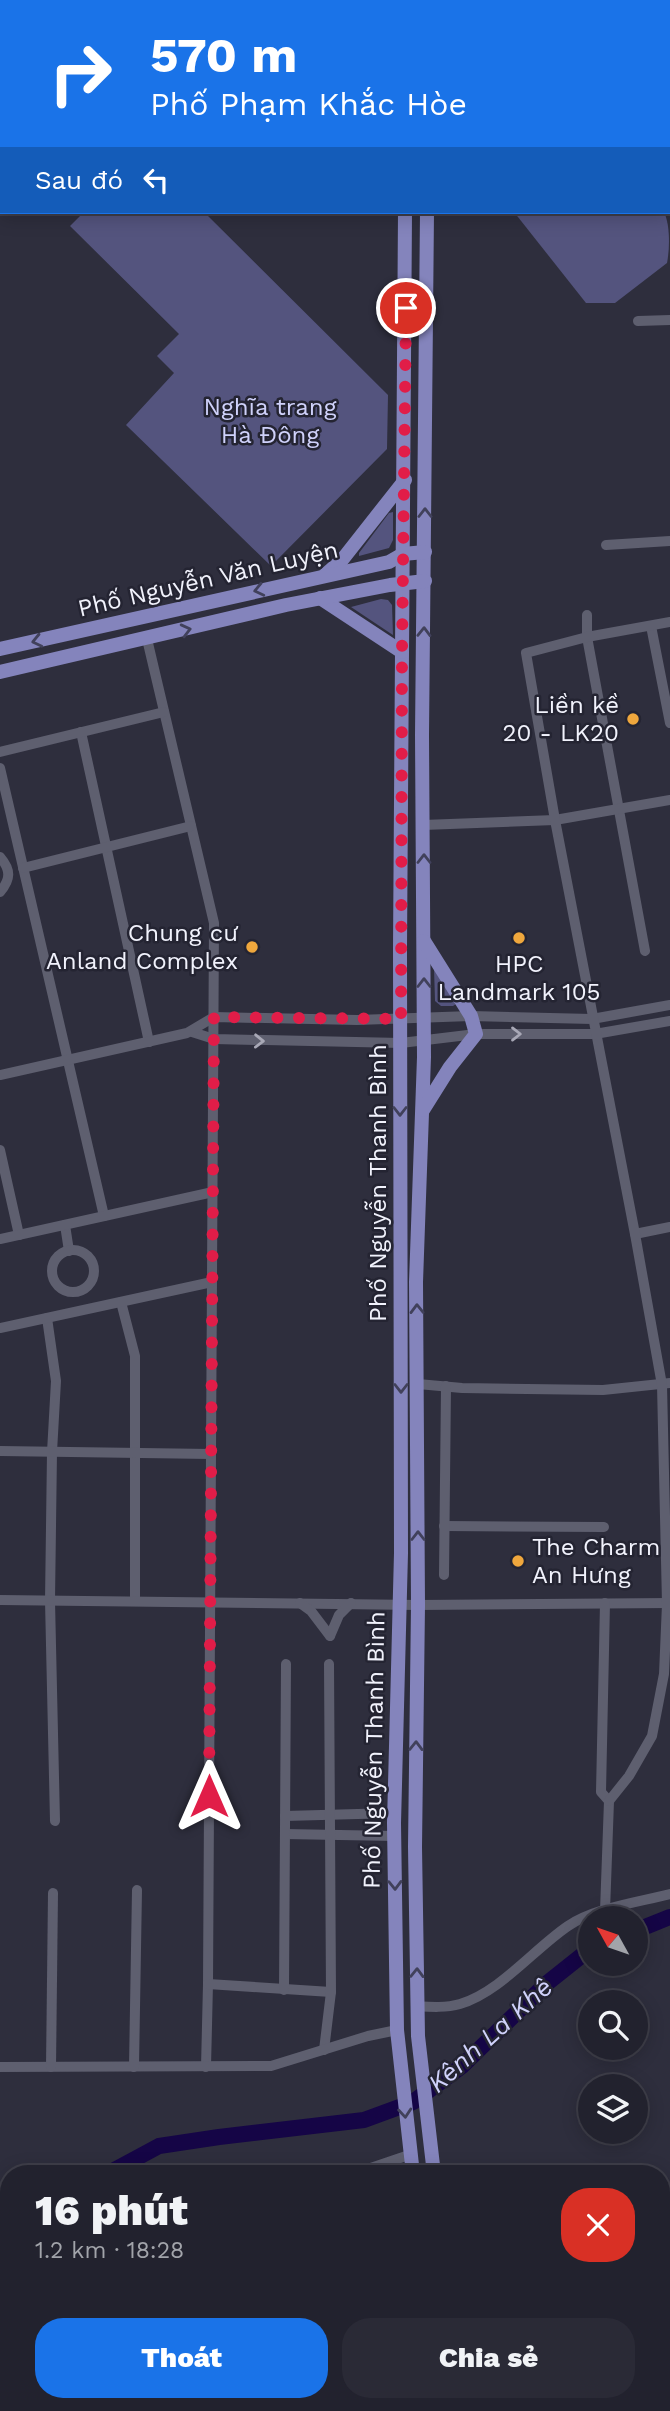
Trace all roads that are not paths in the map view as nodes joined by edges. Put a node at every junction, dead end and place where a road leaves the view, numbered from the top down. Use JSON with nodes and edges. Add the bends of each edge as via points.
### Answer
{"nodes":[{"id":1,"x":405,"y":214,"type":"edge"},
{"id":2,"x":427,"y":214,"type":"edge"},
{"id":3,"x":670,"y":320,"type":"edge"},
{"id":4,"x":638,"y":321,"type":"dead end"},
{"id":5,"x":405,"y":480,"type":"junction"},
{"id":6,"x":670,"y":541,"type":"edge"},
{"id":7,"x":606,"y":545,"type":"dead end"},
{"id":8,"x":425,"y":552,"type":"junction"},
{"id":9,"x":403,"y":554,"type":"junction"},
{"id":10,"x":325,"y":575,"type":"junction"},
{"id":11,"x":425,"y":581,"type":"junction"},
{"id":12,"x":402,"y":583,"type":"junction"},
{"id":13,"x":320,"y":598,"type":"junction"},
{"id":14,"x":587,"y":615,"type":"dead end"},
{"id":15,"x":670,"y":622,"type":"edge"},
{"id":16,"x":651,"y":626,"type":"junction"},
{"id":17,"x":587,"y":637,"type":"junction"},
{"id":18,"x":147,"y":639,"type":"junction"},
{"id":19,"x":0,"y":649,"type":"edge"},
{"id":20,"x":402,"y":652,"type":"junction"},
{"id":21,"x":0,"y":672,"type":"edge"},
{"id":22,"x":164,"y":712,"type":"junction"},
{"id":23,"x":670,"y":723,"type":"edge"},
{"id":24,"x":81,"y":732,"type":"junction"},
{"id":25,"x":0,"y":752,"type":"edge"},
{"id":26,"x":0,"y":768,"type":"edge"},
{"id":27,"x":670,"y":800,"type":"edge"},
{"id":28,"x":618,"y":810,"type":"junction"},
{"id":29,"x":555,"y":820,"type":"junction"},
{"id":30,"x":424,"y":825,"type":"junction"},
{"id":31,"x":191,"y":826,"type":"junction"},
{"id":32,"x":105,"y":849,"type":"junction"},
{"id":33,"x":0,"y":857,"type":"edge"},
{"id":34,"x":23,"y":868,"type":"junction"},
{"id":35,"x":0,"y":892,"type":"edge"},
{"id":36,"x":424,"y":939,"type":"junction"},
{"id":37,"x":645,"y":951,"type":"dead end"},
{"id":38,"x":670,"y":1005,"type":"edge"},
{"id":39,"x":471,"y":1016,"type":"junction"},
{"id":40,"x":214,"y":1017,"type":"junction"},
{"id":41,"x":424,"y":1018,"type":"junction"},
{"id":42,"x":401,"y":1019,"type":"junction"},
{"id":43,"x":592,"y":1019,"type":"junction"},
{"id":44,"x":670,"y":1021,"type":"edge"},
{"id":45,"x":192,"y":1032,"type":"junction"},
{"id":46,"x":476,"y":1034,"type":"junction"},
{"id":47,"x":595,"y":1034,"type":"junction"},
{"id":48,"x":214,"y":1039,"type":"junction"},
{"id":49,"x":424,"y":1040,"type":"junction"},
{"id":50,"x":149,"y":1042,"type":"junction"},
{"id":51,"x":401,"y":1043,"type":"junction"},
{"id":52,"x":67,"y":1060,"type":"junction"},
{"id":53,"x":0,"y":1076,"type":"edge"},
{"id":54,"x":422,"y":1111,"type":"junction"},
{"id":55,"x":0,"y":1150,"type":"edge"},
{"id":56,"x":212,"y":1192,"type":"junction"},
{"id":57,"x":104,"y":1216,"type":"junction"},
{"id":58,"x":65,"y":1225,"type":"junction"},
{"id":59,"x":670,"y":1227,"type":"edge"},
{"id":60,"x":635,"y":1234,"type":"junction"},
{"id":61,"x":19,"y":1235,"type":"junction"},
{"id":62,"x":0,"y":1239,"type":"edge"},
{"id":63,"x":69,"y":1251,"type":"junction"},
{"id":64,"x":212,"y":1282,"type":"junction"},
{"id":65,"x":77,"y":1291,"type":"junction"},
{"id":66,"x":121,"y":1302,"type":"junction"},
{"id":67,"x":84,"y":1310,"type":"junction"},
{"id":68,"x":47,"y":1318,"type":"junction"},
{"id":69,"x":0,"y":1328,"type":"edge"},
{"id":70,"x":418,"y":1384,"type":"junction"},
{"id":71,"x":666,"y":1384,"type":"edge"},
{"id":72,"x":446,"y":1386,"type":"junction"},
{"id":73,"x":0,"y":1451,"type":"edge"},
{"id":74,"x":51,"y":1452,"type":"junction"},
{"id":75,"x":136,"y":1453,"type":"junction"},
{"id":76,"x":211,"y":1454,"type":"junction"},
{"id":77,"x":444,"y":1526,"type":"junction"},
{"id":78,"x":604,"y":1527,"type":"dead end"},
{"id":79,"x":444,"y":1575,"type":"dead end"},
{"id":80,"x":0,"y":1600,"type":"edge"},
{"id":81,"x":50,"y":1601,"type":"junction"},
{"id":82,"x":135,"y":1601,"type":"junction"},
{"id":83,"x":209,"y":1603,"type":"junction"},
{"id":84,"x":300,"y":1603,"type":"junction"},
{"id":85,"x":351,"y":1603,"type":"junction"},
{"id":86,"x":399,"y":1603,"type":"junction"},
{"id":87,"x":605,"y":1603,"type":"junction"},
{"id":88,"x":668,"y":1604,"type":"edge"},
{"id":89,"x":418,"y":1605,"type":"junction"},
{"id":90,"x":286,"y":1664,"type":"dead end"},
{"id":91,"x":329,"y":1664,"type":"dead end"},
{"id":92,"x":609,"y":1801,"type":"junction"},
{"id":93,"x":394,"y":1813,"type":"junction"},
{"id":94,"x":285,"y":1816,"type":"junction"},
{"id":95,"x":329,"y":1816,"type":"junction"},
{"id":96,"x":55,"y":1821,"type":"dead end"},
{"id":97,"x":285,"y":1834,"type":"junction"},
{"id":98,"x":328,"y":1835,"type":"junction"},
{"id":99,"x":394,"y":1836,"type":"junction"},
{"id":100,"x":137,"y":1889,"type":"dead end"},
{"id":101,"x":53,"y":1893,"type":"dead end"},
{"id":102,"x":670,"y":1894,"type":"edge"},
{"id":103,"x":605,"y":1906,"type":"edge"},
{"id":104,"x":624,"y":1906,"type":"edge"},
{"id":105,"x":578,"y":1920,"type":"edge"},
{"id":106,"x":208,"y":1984,"type":"junction"},
{"id":107,"x":284,"y":1990,"type":"junction"},
{"id":108,"x":331,"y":1992,"type":"junction"},
{"id":109,"x":417,"y":2006,"type":"junction"},
{"id":110,"x":397,"y":2030,"type":"junction"},
{"id":111,"x":324,"y":2050,"type":"junction"},
{"id":112,"x":0,"y":2067,"type":"edge"},
{"id":113,"x":51,"y":2067,"type":"junction"},
{"id":114,"x":134,"y":2067,"type":"junction"},
{"id":115,"x":206,"y":2067,"type":"junction"},
{"id":116,"x":409,"y":2155,"type":"junction"},
{"id":117,"x":388,"y":2165,"type":"edge"},
{"id":118,"x":411,"y":2165,"type":"edge"},
{"id":119,"x":433,"y":2165,"type":"edge"}],
"edges":[{"from":1,"to":5,"type":"main road","name":"Phố Nguyễn Thanh Bình"},
{"from":8,"to":2,"type":"main road","name":"Phố Nguyễn Thanh Bình","one_way":true},
{"from":3,"to":4,"type":"street"},
{"from":5,"to":9,"type":"main road","name":"Phố Nguyễn Thanh Bình"},
{"from":5,"to":10,"type":"main road"},
{"from":6,"to":7,"type":"street"},
{"from":8,"to":9,"type":"main road","name":"Phố Nguyễn Văn Luyện"},
{"from":8,"to":11,"type":"main road","name":"Phố Nguyễn Thanh Bình"},
{"from":9,"to":10,"type":"main road","name":"Phố Nguyễn Văn Luyện","via":[[389,562]]},
{"from":9,"to":12,"type":"main road","name":"Phố Nguyễn Thanh Bình"},
{"from":10,"to":19,"type":"main road","name":"Phố Nguyễn Văn Luyện","one_way":true},
{"from":11,"to":12,"type":"main road","name":"Phố Nguyễn Văn Luyện"},
{"from":30,"to":11,"type":"main road","name":"Phố Nguyễn Thanh Bình","one_way":true},
{"from":12,"to":13,"type":"main road","name":"Phố Nguyễn Văn Luyện"},
{"from":12,"to":20,"type":"main road","name":"Phố Nguyễn Thanh Bình"},
{"from":18,"to":13,"type":"main road","name":"Phố Nguyễn Văn Luyện","one_way":true},
{"from":13,"to":20,"type":"main road"},
{"from":14,"to":17,"type":"street"},
{"from":15,"to":16,"type":"street"},
{"from":16,"to":17,"type":"street"},
{"from":16,"to":23,"type":"street"},
{"from":17,"to":28,"type":"street"},
{"from":17,"to":29,"type":"street","via":[[526,653]]},
{"from":18,"to":21,"type":"main road","name":"Phố Nguyễn Văn Luyện"},
{"from":18,"to":22,"type":"street"},
{"from":20,"to":42,"type":"main road","name":"Phố Nguyễn Thanh Bình"},
{"from":22,"to":24,"type":"street"},
{"from":22,"to":31,"type":"street"},
{"from":24,"to":25,"type":"street"},
{"from":24,"to":32,"type":"street"},
{"from":26,"to":34,"type":"street"},
{"from":27,"to":28,"type":"street"},
{"from":28,"to":29,"type":"street"},
{"from":28,"to":37,"type":"street"},
{"from":29,"to":30,"type":"street"},
{"from":29,"to":43,"type":"street"},
{"from":36,"to":30,"type":"main road","name":"Phố Nguyễn Thanh Bình","one_way":true},
{"from":31,"to":32,"type":"street"},
{"from":31,"to":40,"type":"street","via":[[214,923]]},
{"from":32,"to":34,"type":"street"},
{"from":32,"to":50,"type":"street"},
{"from":33,"to":35,"type":"street","via":[[9,869],[8,883]]},
{"from":34,"to":52,"type":"street"},
{"from":36,"to":39,"type":"main road"},
{"from":41,"to":36,"type":"main road","name":"Phố Nguyễn Thanh Bình","one_way":true},
{"from":38,"to":43,"type":"street"},
{"from":39,"to":41,"type":"street"},
{"from":39,"to":43,"type":"street"},
{"from":39,"to":46,"type":"main road"},
{"from":40,"to":42,"type":"street"},
{"from":40,"to":45,"type":"street"},
{"from":40,"to":48,"type":"street"},
{"from":41,"to":42,"type":"street"},
{"from":41,"to":49,"type":"main road","name":"Phố Nguyễn Thanh Bình"},
{"from":42,"to":51,"type":"main road","name":"Phố Nguyễn Thanh Bình"},
{"from":43,"to":47,"type":"street"},
{"from":44,"to":47,"type":"street"},
{"from":45,"to":48,"type":"street"},
{"from":45,"to":50,"type":"street"},
{"from":46,"to":47,"type":"street","one_way":true},
{"from":46,"to":49,"type":"street"},
{"from":46,"to":54,"type":"main road"},
{"from":47,"to":60,"type":"street"},
{"from":48,"to":51,"type":"street","one_way":true},
{"from":48,"to":56,"type":"street"},
{"from":49,"to":51,"type":"street"},
{"from":49,"to":54,"type":"main road","name":"Phố Nguyễn Thanh Bình"},
{"from":50,"to":52,"type":"street"},
{"from":51,"to":86,"type":"main road","name":"Phố Nguyễn Thanh Bình","one_way":true},
{"from":52,"to":53,"type":"street"},
{"from":52,"to":57,"type":"street"},
{"from":70,"to":54,"type":"main road","name":"Phố Nguyễn Thanh Bình","one_way":true},
{"from":55,"to":61,"type":"street"},
{"from":56,"to":57,"type":"street"},
{"from":56,"to":64,"type":"street"},
{"from":57,"to":58,"type":"street"},
{"from":58,"to":61,"type":"street"},
{"from":58,"to":63,"type":"street"},
{"from":59,"to":60,"type":"street"},
{"from":60,"to":71,"type":"street"},
{"from":61,"to":62,"type":"street"},
{"from":63,"to":65,"type":"street","via":[[53,1263],[52,1277],[60,1288]]},
{"from":63,"to":65,"type":"street","via":[[87,1254],[94,1265],[94,1278],[86,1289]]},
{"from":64,"to":66,"type":"street"},
{"from":64,"to":76,"type":"street"},
{"from":65,"to":67,"type":"street"},
{"from":66,"to":67,"type":"street"},
{"from":66,"to":75,"type":"street","via":[[135,1356]]},
{"from":67,"to":68,"type":"street"},
{"from":68,"to":69,"type":"street"},
{"from":68,"to":74,"type":"street","via":[[56,1381]]},
{"from":70,"to":72,"type":"street"},
{"from":89,"to":70,"type":"main road","name":"Phố Nguyễn Thanh Bình","one_way":true},
{"from":71,"to":72,"type":"street","via":[[603,1390]]},
{"from":71,"to":88,"type":"street"},
{"from":72,"to":77,"type":"street"},
{"from":73,"to":74,"type":"street"},
{"from":74,"to":75,"type":"street"},
{"from":74,"to":81,"type":"street"},
{"from":75,"to":76,"type":"street"},
{"from":75,"to":82,"type":"street"},
{"from":76,"to":83,"type":"street"},
{"from":77,"to":78,"type":"street"},
{"from":77,"to":79,"type":"street"},
{"from":80,"to":81,"type":"street"},
{"from":81,"to":82,"type":"street"},
{"from":81,"to":96,"type":"street"},
{"from":82,"to":83,"type":"street"},
{"from":83,"to":84,"type":"street"},
{"from":83,"to":106,"type":"street"},
{"from":84,"to":85,"type":"street"},
{"from":84,"to":85,"type":"street","via":[[330,1636]]},
{"from":85,"to":86,"type":"street"},
{"from":86,"to":89,"type":"street"},
{"from":86,"to":93,"type":"main road","name":"Phố Nguyễn Thanh Bình"},
{"from":87,"to":88,"type":"street"},
{"from":87,"to":89,"type":"street"},
{"from":87,"to":92,"type":"street","via":[[601,1792]]},
{"from":88,"to":92,"type":"street","via":[[654,1729],[646,1749]]},
{"from":109,"to":89,"type":"main road","name":"Phố Nguyễn Thanh Bình","one_way":true},
{"from":90,"to":94,"type":"street"},
{"from":91,"to":95,"type":"street"},
{"from":92,"to":103,"type":"street"},
{"from":93,"to":95,"type":"street"},
{"from":93,"to":99,"type":"main road","name":"Phố Nguyễn Thanh Bình"},
{"from":94,"to":95,"type":"street"},
{"from":94,"to":97,"type":"street"},
{"from":95,"to":98,"type":"street"},
{"from":97,"to":98,"type":"street"},
{"from":97,"to":107,"type":"street"},
{"from":98,"to":99,"type":"street"},
{"from":98,"to":108,"type":"street"},
{"from":99,"to":110,"type":"main road","name":"Phố Nguyễn Thanh Bình","one_way":true},
{"from":100,"to":114,"type":"street"},
{"from":101,"to":113,"type":"street"},
{"from":102,"to":104,"type":"street"},
{"from":105,"to":109,"type":"street","via":[[479,1995],[438,2008]]},
{"from":106,"to":107,"type":"street"},
{"from":106,"to":115,"type":"street"},
{"from":107,"to":108,"type":"street"},
{"from":108,"to":111,"type":"street"},
{"from":109,"to":119,"type":"main road","name":"Phố Nguyễn Thanh Bình"},
{"from":110,"to":111,"type":"street"},
{"from":110,"to":116,"type":"main road","name":"Phố Nguyễn Thanh Bình","one_way":true},
{"from":111,"to":115,"type":"street","via":[[271,2066]]},
{"from":112,"to":113,"type":"street"},
{"from":113,"to":114,"type":"street"},
{"from":114,"to":115,"type":"street"},
{"from":116,"to":117,"type":"street"},
{"from":116,"to":118,"type":"main road"}]}
